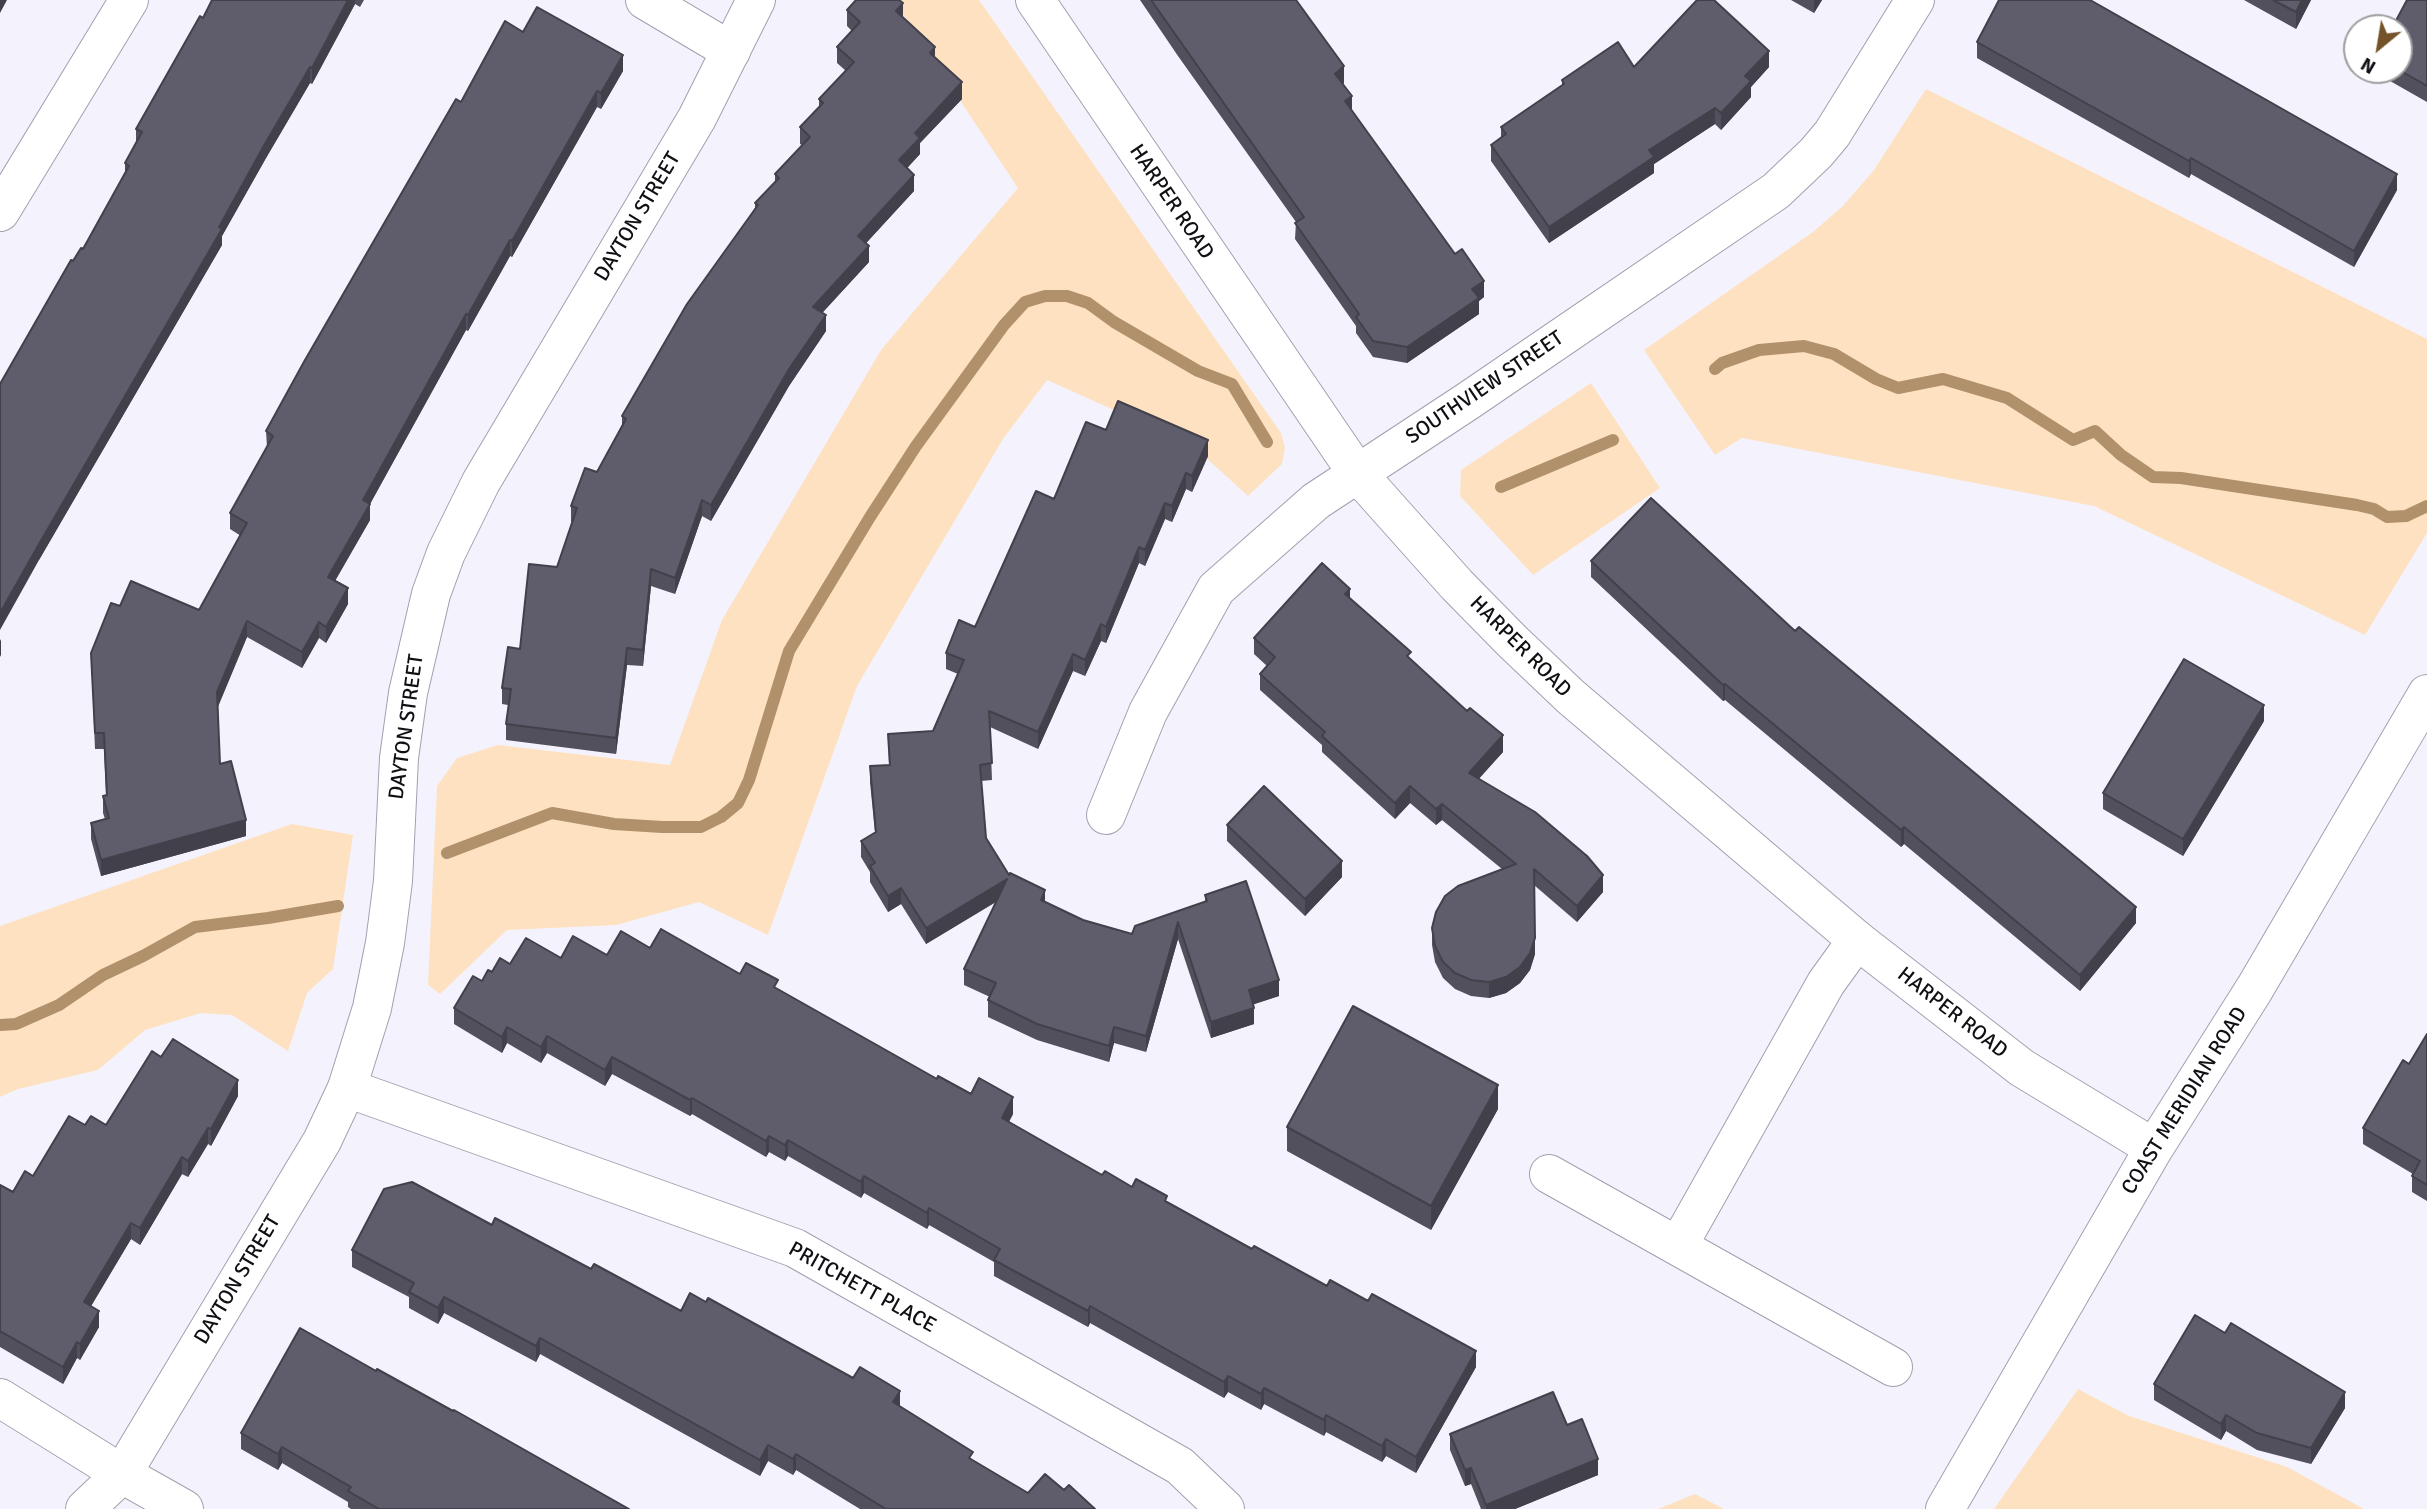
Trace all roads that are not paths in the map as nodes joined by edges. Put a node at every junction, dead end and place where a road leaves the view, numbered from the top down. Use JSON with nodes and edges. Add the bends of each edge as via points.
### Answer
{"nodes":[{"id":1,"x":129,"y":0,"type":"edge"},
{"id":2,"x":645,"y":0,"type":"edge"},
{"id":3,"x":756,"y":0,"type":"edge"},
{"id":4,"x":1035,"y":0,"type":"edge"},
{"id":5,"x":1915,"y":0,"type":"edge"},
{"id":6,"x":731,"y":51,"type":"junction"},
{"id":7,"x":0,"y":212,"type":"edge"},
{"id":8,"x":1357,"y":472,"type":"junction"},
{"id":9,"x":2427,"y":694,"type":"edge"},
{"id":10,"x":1106,"y":816,"type":"dead end"},
{"id":11,"x":1857,"y":940,"type":"junction"},
{"id":12,"x":347,"y":1088,"type":"junction"},
{"id":13,"x":2154,"y":1148,"type":"junction"},
{"id":14,"x":1549,"y":1174,"type":"dead end"},
{"id":15,"x":1678,"y":1246,"type":"junction"},
{"id":16,"x":1893,"y":1367,"type":"dead end"},
{"id":17,"x":0,"y":1398,"type":"edge"},
{"id":18,"x":122,"y":1474,"type":"junction"},
{"id":19,"x":85,"y":1509,"type":"edge"},
{"id":20,"x":184,"y":1509,"type":"edge"},
{"id":21,"x":1225,"y":1509,"type":"edge"},
{"id":22,"x":1945,"y":1509,"type":"edge"}],
"edges":[{"from":1,"to":7,"type":"street"},
{"from":2,"to":6,"type":"street"},
{"from":3,"to":6,"type":"street","name":"DAYTON STREET"},
{"from":4,"to":8,"type":"street","name":"HARPER ROAD"},
{"from":5,"to":8,"type":"street","name":"SOUTHVIEW STREET","via":[[1839,124],[1783,185]]},
{"from":6,"to":12,"type":"street","name":"DAYTON STREET","via":[[697,118],[481,482],[446,553],[431,594],[408,694],[385,943],[372,1008]]},
{"from":8,"to":10,"type":"street","name":"SOUTHVIEW STREET","via":[[1216,589],[1148,712]]},
{"from":8,"to":11,"type":"street","name":"HARPER ROAD","via":[[1457,585],[1571,697]]},
{"from":9,"to":13,"type":"street","name":"COAST MERIDIAN ROAD","via":[[2255,988]]},
{"from":11,"to":13,"type":"street","name":"HARPER ROAD","via":[[2022,1068]]},
{"from":11,"to":15,"type":"street","via":[[1826,983]]},
{"from":12,"to":18,"type":"street","name":"DAYTON STREET","via":[[322,1141]]},
{"from":12,"to":21,"type":"street","name":"PRITCHETT PLACE","via":[[795,1248],[1180,1466]]},
{"from":13,"to":22,"type":"street","name":"COAST MERIDIAN ROAD"},
{"from":14,"to":15,"type":"street"},
{"from":15,"to":16,"type":"street"},
{"from":17,"to":18,"type":"street"},
{"from":18,"to":19,"type":"street","name":"DAYTON STREET"},
{"from":18,"to":20,"type":"street"}]}
